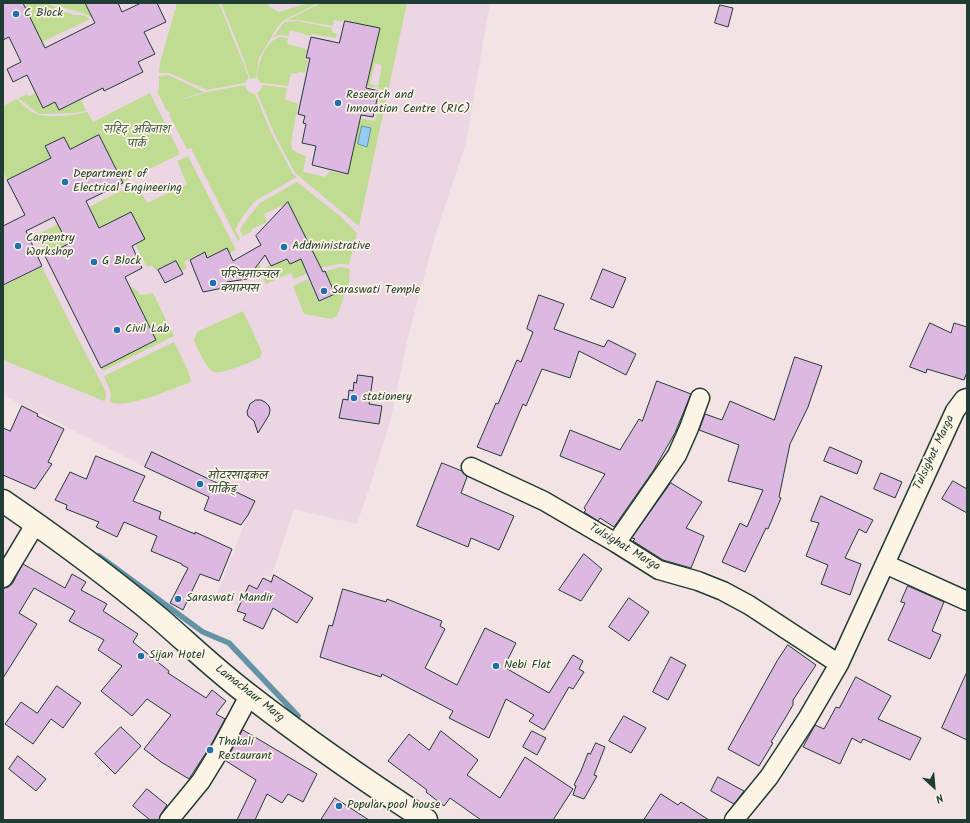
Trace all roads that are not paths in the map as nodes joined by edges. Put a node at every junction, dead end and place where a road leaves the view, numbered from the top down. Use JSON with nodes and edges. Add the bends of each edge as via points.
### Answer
{"nodes":[{"id":1,"x":700,"y":398,"type":"dead end"},
{"id":2,"x":967,"y":398,"type":"edge"},
{"id":3,"x":471,"y":467,"type":"dead end"},
{"id":4,"x":3,"y":501,"type":"edge"},
{"id":5,"x":36,"y":523,"type":"junction"},
{"id":6,"x":616,"y":542,"type":"junction"},
{"id":7,"x":885,"y":564,"type":"junction"},
{"id":8,"x":3,"y":578,"type":"edge"},
{"id":9,"x":967,"y":600,"type":"edge"},
{"id":10,"x":838,"y":664,"type":"junction"},
{"id":11,"x":249,"y":696,"type":"junction"},
{"id":12,"x":169,"y":820,"type":"edge"},
{"id":13,"x":425,"y":820,"type":"edge"},
{"id":14,"x":734,"y":820,"type":"edge"}],
"edges":[{"from":1,"to":6,"type":"street","via":[[677,455]]},
{"from":2,"to":7,"type":"street","name":"Tulsighat Marga","via":[[955,411]]},
{"from":3,"to":6,"type":"street","name":"Tulsighat Marga","via":[[544,501]]},
{"from":4,"to":5,"type":"main road","name":"Lamachaur Marg"},
{"from":5,"to":8,"type":"street"},
{"from":5,"to":11,"type":"main road","name":"Lamachaur Marg","via":[[122,588]]},
{"from":6,"to":10,"type":"street","name":"Tulsighat Marga","via":[[659,570],[698,581],[743,601]]},
{"from":7,"to":9,"type":"street"},
{"from":7,"to":10,"type":"street","name":"Tulsighat Marga"},
{"from":10,"to":14,"type":"street","name":"Tulsighat Marga","via":[[807,719],[769,777]]},
{"from":11,"to":12,"type":"street","via":[[201,781]]},
{"from":11,"to":13,"type":"main road","name":"Lamachaur Marg"}]}
